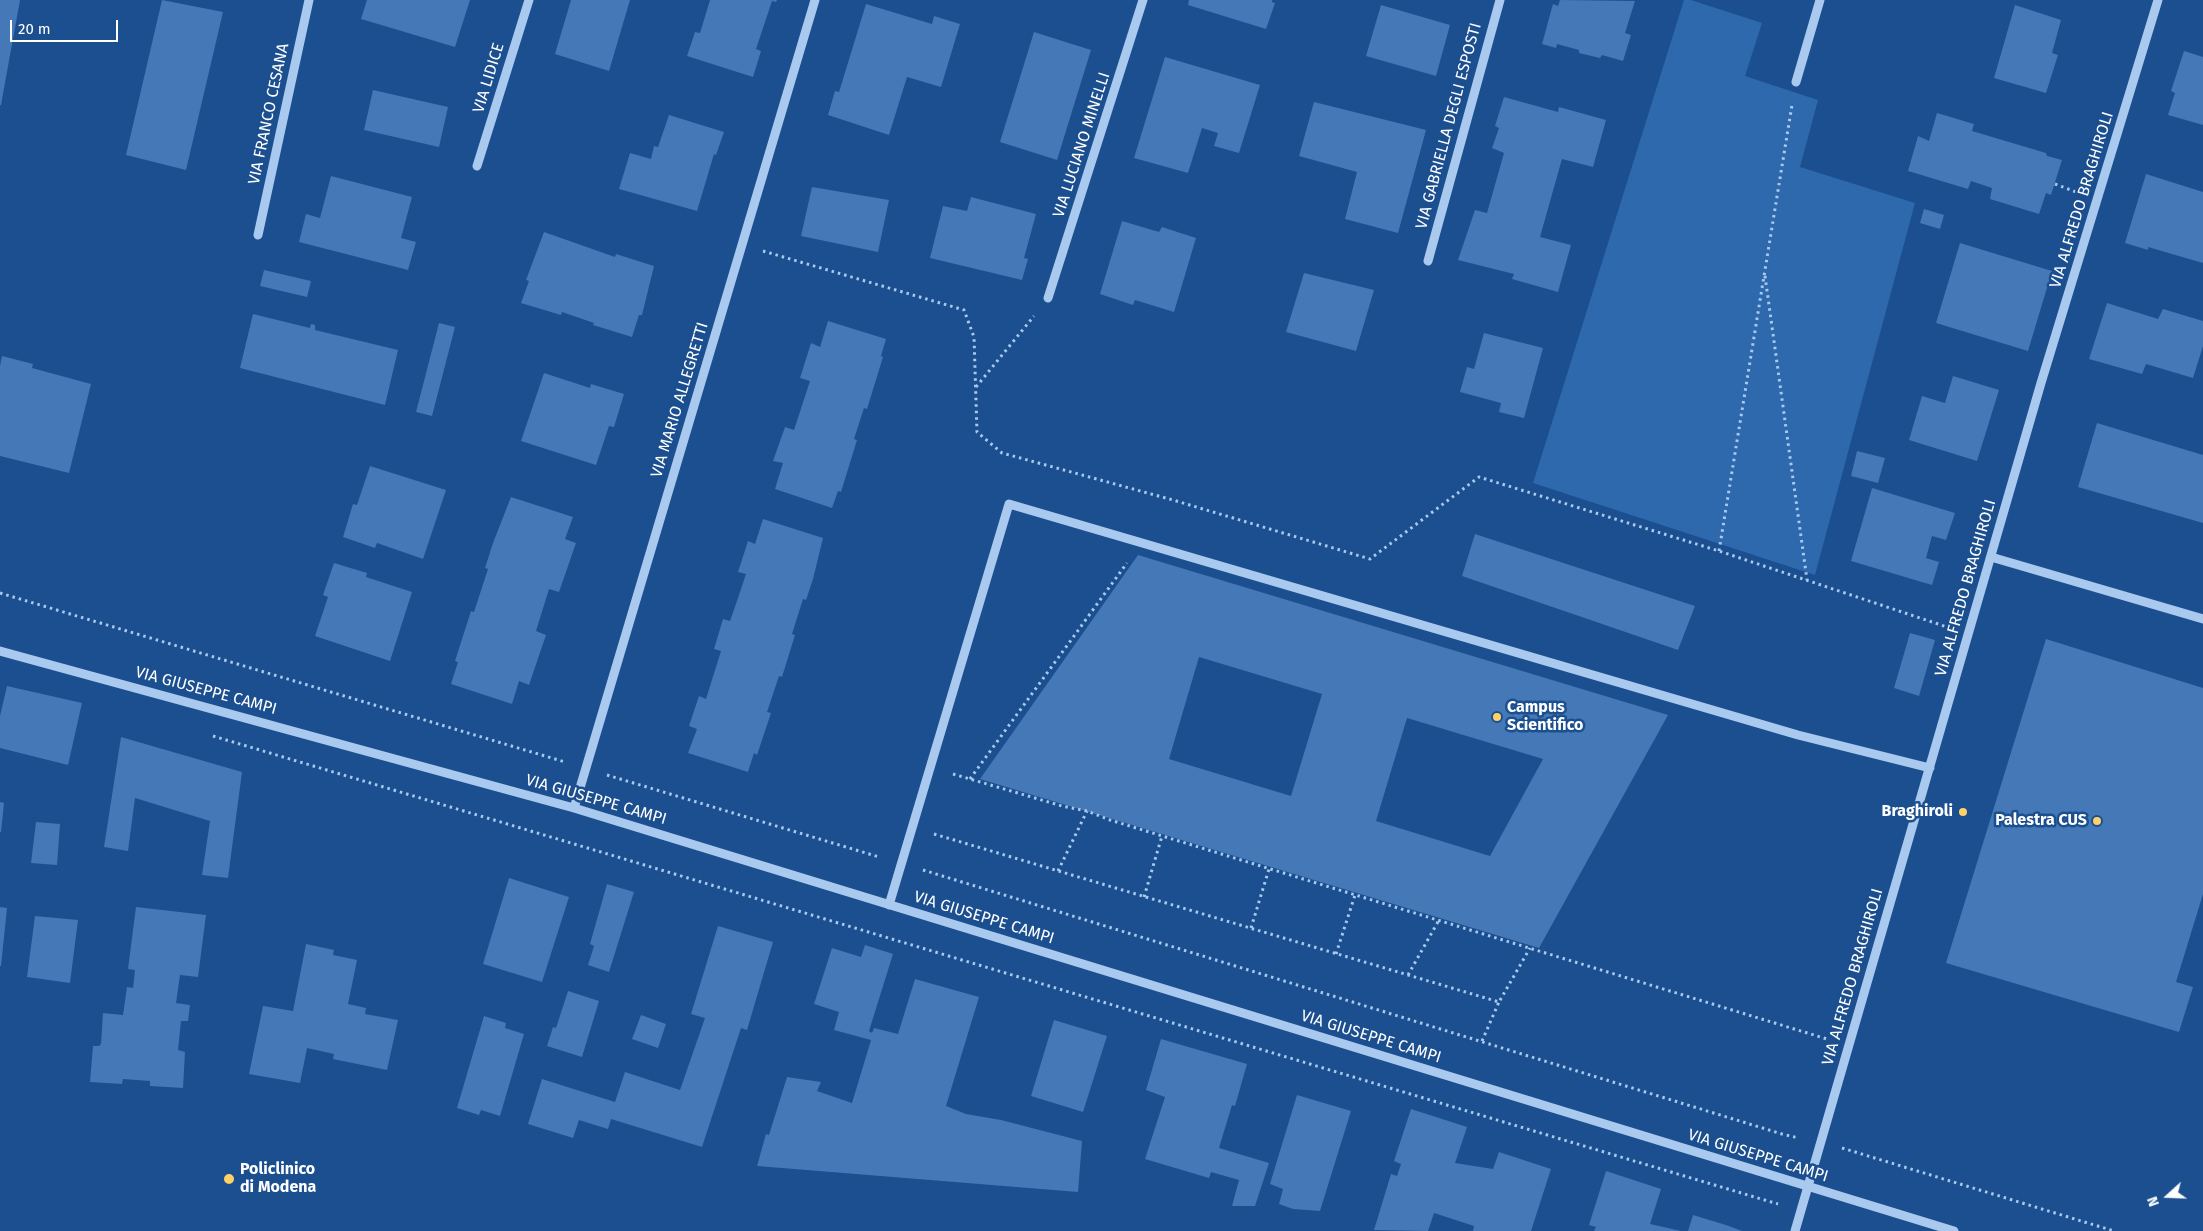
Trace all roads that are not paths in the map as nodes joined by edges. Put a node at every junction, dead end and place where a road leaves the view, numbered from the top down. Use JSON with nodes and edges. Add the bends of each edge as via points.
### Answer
{"nodes":[{"id":1,"x":309,"y":0,"type":"edge"},
{"id":2,"x":530,"y":0,"type":"edge"},
{"id":3,"x":815,"y":0,"type":"edge"},
{"id":4,"x":1143,"y":0,"type":"edge"},
{"id":5,"x":1500,"y":0,"type":"edge"},
{"id":6,"x":1820,"y":0,"type":"edge"},
{"id":7,"x":2158,"y":0,"type":"edge"},
{"id":8,"x":1796,"y":82,"type":"road end"},
{"id":9,"x":477,"y":166,"type":"dead end"},
{"id":10,"x":258,"y":235,"type":"dead end"},
{"id":11,"x":1428,"y":261,"type":"dead end"},
{"id":12,"x":1048,"y":298,"type":"road end"},
{"id":13,"x":1991,"y":557,"type":"junction"},
{"id":14,"x":2203,"y":619,"type":"edge"},
{"id":15,"x":0,"y":651,"type":"edge"},
{"id":16,"x":1930,"y":768,"type":"junction"},
{"id":17,"x":574,"y":808,"type":"junction"},
{"id":18,"x":889,"y":905,"type":"junction"},
{"id":19,"x":1808,"y":1187,"type":"junction"},
{"id":20,"x":1795,"y":1231,"type":"edge"},
{"id":21,"x":1954,"y":1231,"type":"edge"}],
"edges":[{"from":1,"to":10,"type":"street","name":"VIA FRANCO CESANA"},
{"from":2,"to":9,"type":"street","name":"VIA LIDICE"},
{"from":3,"to":17,"type":"street","name":"VIA MARIO ALLEGRETTI"},
{"from":4,"to":12,"type":"street","name":"VIA LUCIANO MINELLI"},
{"from":5,"to":11,"type":"street","name":"VIA GABRIELLA DEGLI ESPOSTI"},
{"from":6,"to":8,"type":"street"},
{"from":7,"to":13,"type":"street","name":"VIA ALFREDO BRAGHIROLI"},
{"from":13,"to":14,"type":"street"},
{"from":13,"to":16,"type":"street","name":"VIA ALFREDO BRAGHIROLI"},
{"from":15,"to":17,"type":"street","name":"VIA GIUSEPPE CAMPI"},
{"from":16,"to":18,"type":"street","via":[[1798,735],[1009,504]]},
{"from":16,"to":19,"type":"street","name":"VIA ALFREDO BRAGHIROLI"},
{"from":17,"to":18,"type":"street","name":"VIA GIUSEPPE CAMPI"},
{"from":18,"to":19,"type":"street","name":"VIA GIUSEPPE CAMPI"},
{"from":19,"to":20,"type":"street","name":"VIA ALFREDO BRAGHIROLI"},
{"from":19,"to":21,"type":"street","name":"VIA GIUSEPPE CAMPI"}]}
